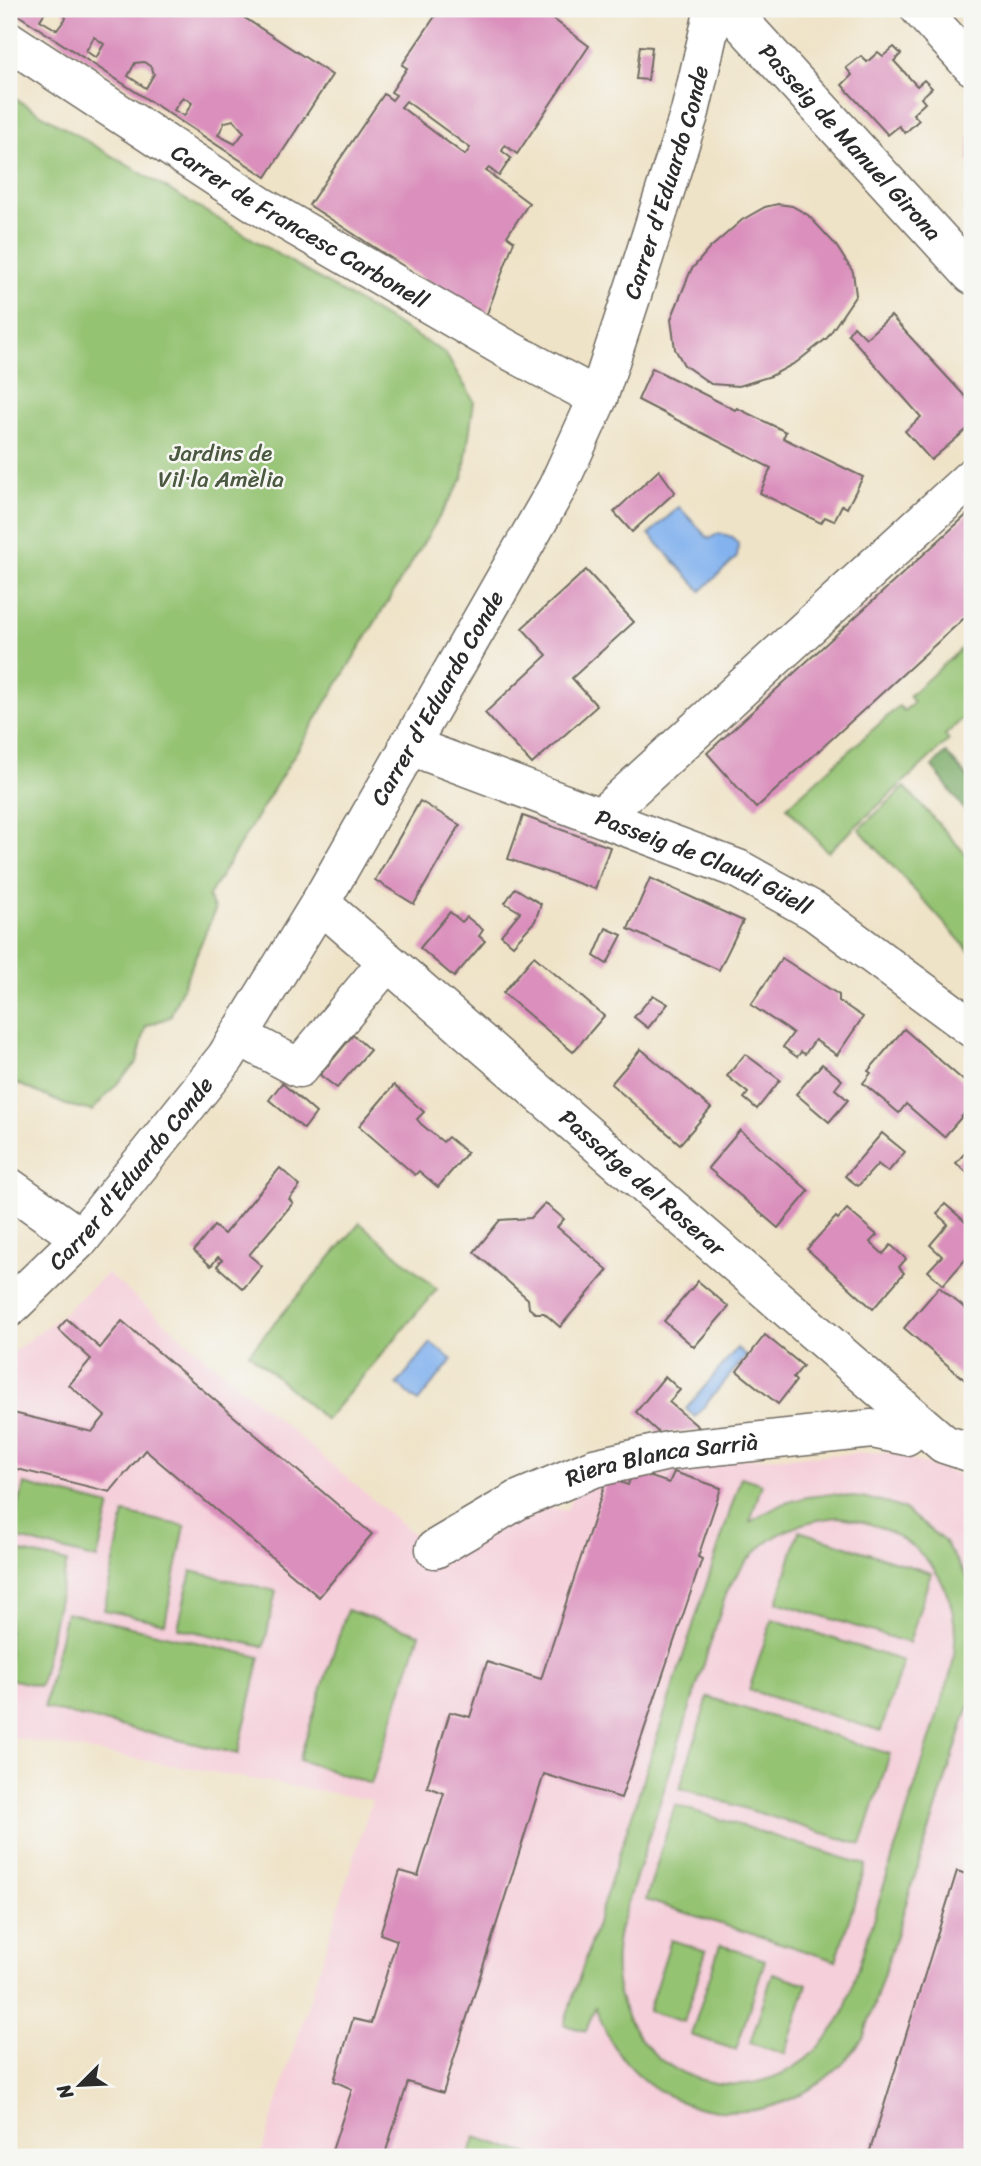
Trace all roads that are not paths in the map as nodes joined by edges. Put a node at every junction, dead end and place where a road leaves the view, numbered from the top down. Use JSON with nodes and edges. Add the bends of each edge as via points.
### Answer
{"nodes":[{"id":1,"x":714,"y":9,"type":"edge"},
{"id":2,"x":729,"y":9,"type":"edge"},
{"id":3,"x":920,"y":9,"type":"edge"},
{"id":4,"x":9,"y":41,"type":"edge"},
{"id":5,"x":972,"y":66,"type":"edge"},
{"id":6,"x":972,"y":275,"type":"edge"},
{"id":7,"x":598,"y":398,"type":"junction"},
{"id":8,"x":972,"y":477,"type":"edge"},
{"id":9,"x":408,"y":745,"type":"junction"},
{"id":10,"x":602,"y":816,"type":"junction"},
{"id":11,"x":320,"y":903,"type":"junction"},
{"id":12,"x":387,"y":962,"type":"junction"},
{"id":13,"x":972,"y":1028,"type":"edge"},
{"id":14,"x":239,"y":1035,"type":"junction"},
{"id":15,"x":9,"y":1187,"type":"edge"},
{"id":16,"x":80,"y":1238,"type":"junction"},
{"id":17,"x":9,"y":1308,"type":"edge"},
{"id":18,"x":906,"y":1436,"type":"dead end"},
{"id":19,"x":972,"y":1452,"type":"edge"},
{"id":20,"x":435,"y":1549,"type":"dead end"}],
"edges":[{"from":1,"to":7,"type":"street","name":"Carrer d'Eduardo Conde","via":[[690,112]]},
{"from":2,"to":6,"type":"street","name":"Passeig de Manuel Girona"},
{"from":3,"to":5,"type":"street"},
{"from":4,"to":7,"type":"street","name":"Carrer de Francesc Carbonell","via":[[259,205]]},
{"from":7,"to":9,"type":"street","name":"Carrer d'Eduardo Conde","via":[[557,488]]},
{"from":8,"to":10,"type":"street"},
{"from":9,"to":10,"type":"street","name":"Passeig de Claudi Güell"},
{"from":9,"to":11,"type":"street","name":"Carrer d'Eduardo Conde"},
{"from":10,"to":13,"type":"street","name":"Passeig de Claudi Güell","via":[[738,869],[814,912]]},
{"from":11,"to":12,"type":"street","name":"Passatge del Roserar"},
{"from":11,"to":14,"type":"street","name":"Carrer d'Eduardo Conde"},
{"from":12,"to":14,"type":"street","via":[[299,1068]]},
{"from":12,"to":19,"type":"street","name":"Passatge del Roserar","via":[[944,1444]]},
{"from":14,"to":16,"type":"street","name":"Carrer d'Eduardo Conde"},
{"from":15,"to":16,"type":"street"},
{"from":16,"to":17,"type":"street","name":"Carrer d'Eduardo Conde"},
{"from":18,"to":20,"type":"street","name":"Riera Blanca Sarrià","via":[[872,1429],[668,1451],[594,1468],[518,1500]]}]}
